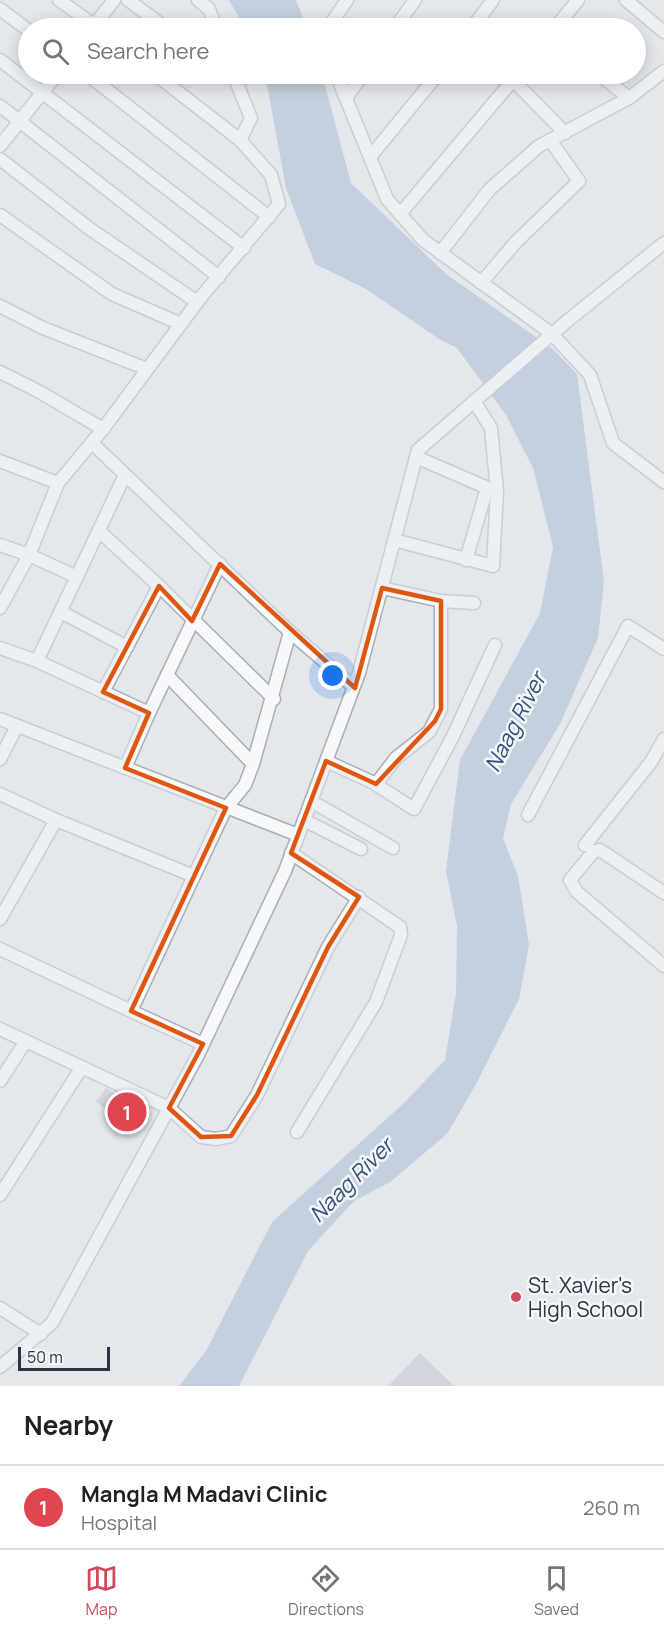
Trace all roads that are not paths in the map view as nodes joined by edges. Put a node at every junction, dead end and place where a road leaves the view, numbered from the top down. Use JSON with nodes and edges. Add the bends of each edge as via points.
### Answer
{"nodes":[{"id":1,"x":59,"y":0,"type":"edge"},
{"id":2,"x":114,"y":0,"type":"edge"},
{"id":3,"x":128,"y":0,"type":"edge"},
{"id":4,"x":198,"y":0,"type":"edge"},
{"id":5,"x":347,"y":0,"type":"edge"},
{"id":6,"x":415,"y":0,"type":"edge"},
{"id":7,"x":494,"y":0,"type":"edge"},
{"id":8,"x":578,"y":0,"type":"edge"},
{"id":9,"x":626,"y":0,"type":"edge"},
{"id":10,"x":0,"y":9,"type":"edge"},
{"id":11,"x":82,"y":18,"type":"edge"},
{"id":12,"x":102,"y":18,"type":"edge"},
{"id":13,"x":152,"y":18,"type":"edge"},
{"id":14,"x":212,"y":18,"type":"edge"},
{"id":15,"x":335,"y":18,"type":"edge"},
{"id":16,"x":402,"y":18,"type":"edge"},
{"id":17,"x":480,"y":18,"type":"edge"},
{"id":18,"x":563,"y":18,"type":"edge"},
{"id":19,"x":18,"y":22,"type":"edge"},
{"id":20,"x":664,"y":32,"type":"edge"},
{"id":21,"x":0,"y":60,"type":"edge"},
{"id":22,"x":664,"y":71,"type":"edge"},
{"id":23,"x":18,"y":74,"type":"edge"},
{"id":24,"x":32,"y":84,"type":"edge"},
{"id":25,"x":49,"y":84,"type":"edge"},
{"id":26,"x":100,"y":84,"type":"edge"},
{"id":27,"x":168,"y":84,"type":"edge"},
{"id":28,"x":237,"y":84,"type":"edge"},
{"id":29,"x":340,"y":84,"type":"edge"},
{"id":30,"x":356,"y":84,"type":"edge"},
{"id":31,"x":430,"y":84,"type":"edge"},
{"id":32,"x":510,"y":84,"type":"edge"},
{"id":33,"x":522,"y":84,"type":"edge"},
{"id":34,"x":612,"y":84,"type":"edge"},
{"id":35,"x":42,"y":92,"type":"junction"},
{"id":36,"x":346,"y":98,"type":"junction"},
{"id":37,"x":629,"y":98,"type":"junction"},
{"id":38,"x":0,"y":106,"type":"edge"},
{"id":39,"x":20,"y":120,"type":"junction"},
{"id":40,"x":565,"y":133,"type":"junction"},
{"id":41,"x":240,"y":140,"type":"junction"},
{"id":42,"x":550,"y":140,"type":"junction"},
{"id":43,"x":0,"y":146,"type":"edge"},
{"id":44,"x":370,"y":157,"type":"junction"},
{"id":45,"x":0,"y":159,"type":"edge"},
{"id":46,"x":400,"y":214,"type":"junction"},
{"id":47,"x":0,"y":215,"type":"edge"},
{"id":48,"x":269,"y":217,"type":"junction"},
{"id":49,"x":664,"y":243,"type":"edge"},
{"id":50,"x":244,"y":248,"type":"junction"},
{"id":51,"x":440,"y":253,"type":"junction"},
{"id":52,"x":219,"y":277,"type":"junction"},
{"id":53,"x":481,"y":283,"type":"junction"},
{"id":54,"x":197,"y":302,"type":"junction"},
{"id":55,"x":0,"y":306,"type":"edge"},
{"id":56,"x":181,"y":324,"type":"junction"},
{"id":57,"x":552,"y":334,"type":"junction"},
{"id":58,"x":147,"y":369,"type":"junction"},
{"id":59,"x":0,"y":372,"type":"edge"},
{"id":60,"x":476,"y":399,"type":"junction"},
{"id":61,"x":103,"y":429,"type":"junction"},
{"id":62,"x":92,"y":443,"type":"junction"},
{"id":63,"x":416,"y":457,"type":"junction"},
{"id":64,"x":0,"y":461,"type":"edge"},
{"id":65,"x":125,"y":475,"type":"junction"},
{"id":66,"x":664,"y":482,"type":"edge"},
{"id":67,"x":58,"y":483,"type":"junction"},
{"id":68,"x":492,"y":490,"type":"junction"},
{"id":69,"x":99,"y":531,"type":"junction"},
{"id":70,"x":394,"y":540,"type":"junction"},
{"id":71,"x":0,"y":545,"type":"edge"},
{"id":72,"x":29,"y":555,"type":"junction"},
{"id":73,"x":466,"y":560,"type":"junction"},
{"id":74,"x":220,"y":564,"type":"junction"},
{"id":75,"x":77,"y":578,"type":"junction"},
{"id":76,"x":159,"y":586,"type":"junction"},
{"id":77,"x":382,"y":588,"type":"junction"},
{"id":78,"x":441,"y":601,"type":"junction"},
{"id":79,"x":474,"y":603,"type":"dead end"},
{"id":80,"x":0,"y":608,"type":"edge"},
{"id":81,"x":61,"y":612,"type":"junction"},
{"id":82,"x":192,"y":621,"type":"junction"},
{"id":83,"x":290,"y":632,"type":"junction"},
{"id":84,"x":495,"y":645,"type":"dead end"},
{"id":85,"x":127,"y":647,"type":"junction"},
{"id":86,"x":0,"y":648,"type":"edge"},
{"id":87,"x":664,"y":649,"type":"edge"},
{"id":88,"x":37,"y":661,"type":"junction"},
{"id":89,"x":167,"y":675,"type":"junction"},
{"id":90,"x":353,"y":686,"type":"junction"},
{"id":91,"x":103,"y":693,"type":"junction"},
{"id":92,"x":274,"y":699,"type":"junction"},
{"id":93,"x":149,"y":713,"type":"junction"},
{"id":94,"x":0,"y":719,"type":"edge"},
{"id":95,"x":17,"y":726,"type":"junction"},
{"id":96,"x":664,"y":739,"type":"edge"},
{"id":97,"x":0,"y":759,"type":"edge"},
{"id":98,"x":326,"y":761,"type":"junction"},
{"id":99,"x":253,"y":764,"type":"junction"},
{"id":100,"x":125,"y":768,"type":"junction"},
{"id":101,"x":376,"y":784,"type":"junction"},
{"id":102,"x":0,"y":794,"type":"edge"},
{"id":103,"x":311,"y":801,"type":"junction"},
{"id":104,"x":226,"y":808,"type":"junction"},
{"id":105,"x":528,"y":815,"type":"dead end"},
{"id":106,"x":56,"y":820,"type":"junction"},
{"id":107,"x":304,"y":820,"type":"junction"},
{"id":108,"x":298,"y":835,"type":"junction"},
{"id":109,"x":585,"y":844,"type":"dead end"},
{"id":110,"x":393,"y":848,"type":"dead end"},
{"id":111,"x":361,"y":849,"type":"dead end"},
{"id":112,"x":291,"y":853,"type":"junction"},
{"id":113,"x":194,"y":876,"type":"junction"},
{"id":114,"x":664,"y":893,"type":"edge"},
{"id":115,"x":359,"y":897,"type":"junction"},
{"id":116,"x":0,"y":919,"type":"edge"},
{"id":117,"x":0,"y":949,"type":"edge"},
{"id":118,"x":664,"y":966,"type":"edge"},
{"id":119,"x":131,"y":1011,"type":"junction"},
{"id":120,"x":0,"y":1029,"type":"edge"},
{"id":121,"x":26,"y":1041,"type":"junction"},
{"id":122,"x":203,"y":1044,"type":"junction"},
{"id":123,"x":82,"y":1067,"type":"junction"},
{"id":124,"x":0,"y":1081,"type":"edge"},
{"id":125,"x":169,"y":1108,"type":"junction"},
{"id":126,"x":297,"y":1132,"type":"dead end"},
{"id":127,"x":0,"y":1195,"type":"edge"},
{"id":128,"x":0,"y":1308,"type":"edge"},
{"id":129,"x":41,"y":1334,"type":"junction"},
{"id":130,"x":0,"y":1366,"type":"edge"}],
"edges":[{"from":1,"to":11,"type":"street"},
{"from":2,"to":12,"type":"street"},
{"from":3,"to":13,"type":"street"},
{"from":4,"to":14,"type":"street","via":[[209,9]]},
{"from":5,"to":15,"type":"street"},
{"from":6,"to":16,"type":"street"},
{"from":7,"to":17,"type":"street"},
{"from":8,"to":18,"type":"street"},
{"from":9,"to":20,"type":"street"},
{"from":10,"to":19,"type":"street"},
{"from":21,"to":23,"type":"street"},
{"from":22,"to":37,"type":"street"},
{"from":24,"to":35,"type":"street"},
{"from":25,"to":35,"type":"street"},
{"from":26,"to":48,"type":"street"},
{"from":27,"to":41,"type":"street"},
{"from":28,"to":41,"type":"street","via":[[251,118]]},
{"from":29,"to":36,"type":"street"},
{"from":30,"to":36,"type":"street"},
{"from":31,"to":44,"type":"street"},
{"from":32,"to":46,"type":"street"},
{"from":33,"to":40,"type":"street"},
{"from":34,"to":37,"type":"street"},
{"from":35,"to":39,"type":"street"},
{"from":35,"to":50,"type":"street"},
{"from":36,"to":44,"type":"street"},
{"from":37,"to":40,"type":"street"},
{"from":38,"to":39,"type":"street"},
{"from":39,"to":43,"type":"street"},
{"from":39,"to":52,"type":"street"},
{"from":40,"to":42,"type":"street"},
{"from":41,"to":48,"type":"street","via":[[271,175],[279,204]]},
{"from":42,"to":51,"type":"street","via":[[490,189]]},
{"from":42,"to":53,"type":"street","via":[[579,181],[516,242]]},
{"from":44,"to":46,"type":"street","via":[[387,198]]},
{"from":45,"to":54,"type":"street","via":[[90,229]]},
{"from":46,"to":51,"type":"street"},
{"from":47,"to":56,"type":"street","via":[[112,294]]},
{"from":48,"to":50,"type":"street"},
{"from":49,"to":57,"type":"street"},
{"from":50,"to":52,"type":"street"},
{"from":51,"to":53,"type":"street"},
{"from":52,"to":54,"type":"street"},
{"from":53,"to":57,"type":"street"},
{"from":54,"to":56,"type":"street"},
{"from":55,"to":58,"type":"street","via":[[43,328]]},
{"from":56,"to":58,"type":"street"},
{"from":57,"to":60,"type":"street"},
{"from":57,"to":66,"type":"street","via":[[590,375],[613,443]]},
{"from":58,"to":61,"type":"street"},
{"from":59,"to":61,"type":"street"},
{"from":60,"to":63,"type":"street","via":[[418,450]]},
{"from":60,"to":68,"type":"street","via":[[491,428]]},
{"from":61,"to":62,"type":"street"},
{"from":62,"to":65,"type":"street"},
{"from":62,"to":67,"type":"street"},
{"from":63,"to":68,"type":"street"},
{"from":63,"to":70,"type":"street"},
{"from":64,"to":67,"type":"street"},
{"from":65,"to":69,"type":"street"},
{"from":65,"to":74,"type":"street"},
{"from":67,"to":72,"type":"street"},
{"from":68,"to":73,"type":"street"},
{"from":68,"to":73,"type":"street","via":[[494,567]]},
{"from":69,"to":75,"type":"street"},
{"from":69,"to":76,"type":"street"},
{"from":70,"to":73,"type":"street"},
{"from":70,"to":77,"type":"street"},
{"from":71,"to":72,"type":"street"},
{"from":72,"to":75,"type":"street"},
{"from":72,"to":80,"type":"street"},
{"from":74,"to":82,"type":"street"},
{"from":74,"to":83,"type":"street"},
{"from":75,"to":81,"type":"street"},
{"from":76,"to":82,"type":"street"},
{"from":76,"to":85,"type":"street"},
{"from":77,"to":78,"type":"street"},
{"from":77,"to":90,"type":"street"},
{"from":78,"to":79,"type":"street"},
{"from":78,"to":101,"type":"street","via":[[441,709],[429,732],[396,758]]},
{"from":81,"to":85,"type":"street"},
{"from":81,"to":88,"type":"street"},
{"from":82,"to":89,"type":"street"},
{"from":82,"to":92,"type":"street"},
{"from":83,"to":90,"type":"street"},
{"from":83,"to":92,"type":"street"},
{"from":84,"to":101,"type":"street","via":[[417,807],[409,808]]},
{"from":85,"to":91,"type":"street"},
{"from":86,"to":88,"type":"street"},
{"from":87,"to":105,"type":"street","via":[[628,626]]},
{"from":88,"to":91,"type":"street"},
{"from":89,"to":93,"type":"street"},
{"from":89,"to":99,"type":"street"},
{"from":90,"to":98,"type":"street"},
{"from":91,"to":93,"type":"street"},
{"from":92,"to":99,"type":"street"},
{"from":93,"to":100,"type":"street"},
{"from":94,"to":95,"type":"street"},
{"from":95,"to":97,"type":"street"},
{"from":95,"to":100,"type":"street"},
{"from":96,"to":109,"type":"street","via":[[651,762]]},
{"from":98,"to":101,"type":"street"},
{"from":98,"to":103,"type":"street"},
{"from":99,"to":104,"type":"street","via":[[245,785]]},
{"from":100,"to":104,"type":"street"},
{"from":102,"to":106,"type":"street"},
{"from":103,"to":107,"type":"street"},
{"from":103,"to":110,"type":"street"},
{"from":104,"to":108,"type":"street"},
{"from":104,"to":113,"type":"street"},
{"from":106,"to":113,"type":"street"},
{"from":106,"to":116,"type":"street"},
{"from":107,"to":108,"type":"street"},
{"from":107,"to":111,"type":"street"},
{"from":108,"to":112,"type":"street"},
{"from":112,"to":115,"type":"street"},
{"from":112,"to":122,"type":"street"},
{"from":113,"to":119,"type":"street"},
{"from":114,"to":118,"type":"street","via":[[600,850],[594,851],[570,880],[577,892]]},
{"from":115,"to":125,"type":"street","via":[[328,947],[257,1095],[231,1136],[201,1137]]},
{"from":115,"to":126,"type":"street","via":[[400,927],[401,935],[376,1002]]},
{"from":117,"to":119,"type":"street"},
{"from":119,"to":122,"type":"street"},
{"from":120,"to":121,"type":"street"},
{"from":121,"to":123,"type":"street"},
{"from":121,"to":124,"type":"street"},
{"from":122,"to":125,"type":"street"},
{"from":123,"to":125,"type":"street"},
{"from":123,"to":127,"type":"street"},
{"from":125,"to":129,"type":"street","via":[[52,1323]]},
{"from":128,"to":129,"type":"street"},
{"from":129,"to":130,"type":"street"}]}
